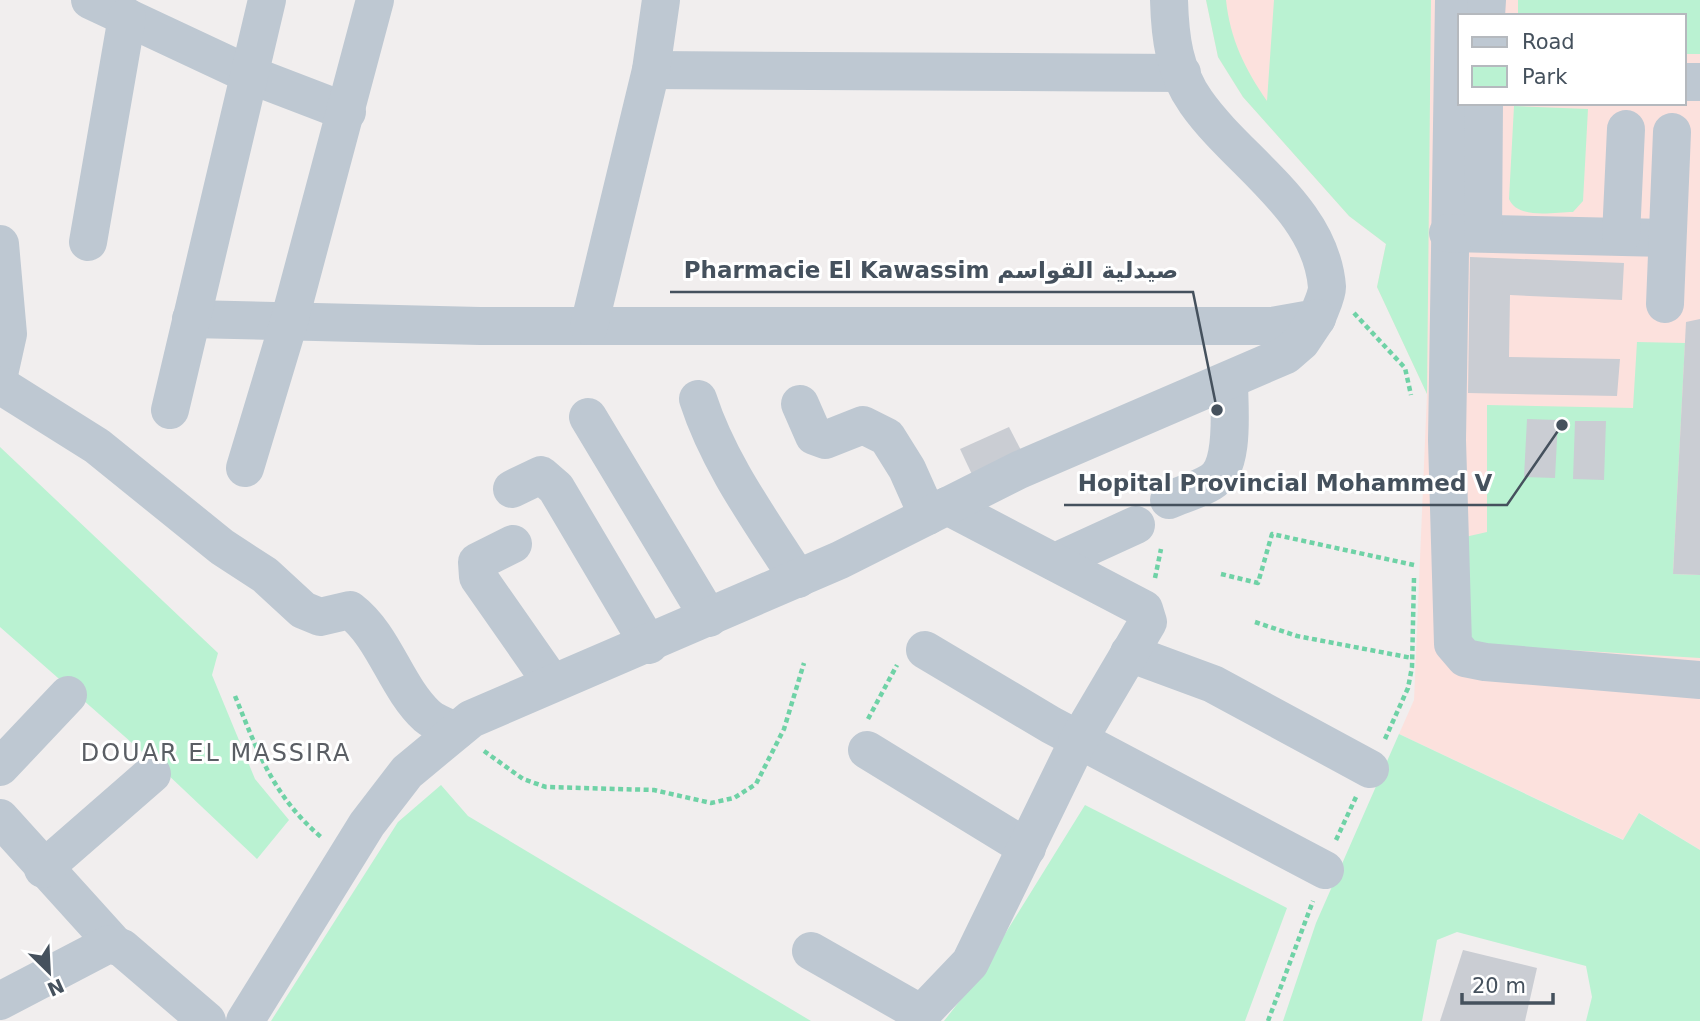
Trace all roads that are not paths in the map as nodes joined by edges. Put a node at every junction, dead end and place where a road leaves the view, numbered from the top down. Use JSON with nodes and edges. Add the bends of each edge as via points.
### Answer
{"nodes":[{"id":1,"x":90,"y":0,"type":"edge"},
{"id":2,"x":267,"y":0,"type":"edge"},
{"id":3,"x":375,"y":0,"type":"edge"},
{"id":4,"x":661,"y":0,"type":"edge"},
{"id":5,"x":1169,"y":0,"type":"edge"},
{"id":6,"x":1454,"y":0,"type":"edge"},
{"id":7,"x":127,"y":17,"type":"junction"},
{"id":8,"x":651,"y":70,"type":"junction"},
{"id":9,"x":1182,"y":73,"type":"junction"},
{"id":10,"x":248,"y":74,"type":"junction"},
{"id":11,"x":1456,"y":79,"type":"edge"},
{"id":12,"x":1485,"y":105,"type":"edge"},
{"id":13,"x":347,"y":112,"type":"junction"},
{"id":14,"x":1626,"y":129,"type":"dead end"},
{"id":15,"x":1672,"y":132,"type":"dead end"},
{"id":16,"x":1466,"y":233,"type":"junction"},
{"id":17,"x":1621,"y":236,"type":"junction"},
{"id":18,"x":1665,"y":238,"type":"junction"},
{"id":19,"x":88,"y":242,"type":"dead end"},
{"id":20,"x":0,"y":244,"type":"edge"},
{"id":21,"x":1322,"y":304,"type":"junction"},
{"id":22,"x":1665,"y":304,"type":"dead end"},
{"id":23,"x":191,"y":319,"type":"junction"},
{"id":24,"x":289,"y":321,"type":"junction"},
{"id":25,"x":589,"y":326,"type":"junction"},
{"id":26,"x":0,"y":370,"type":"edge"},
{"id":27,"x":1229,"y":381,"type":"junction"},
{"id":28,"x":0,"y":386,"type":"edge"},
{"id":29,"x":698,"y":399,"type":"dead end"},
{"id":30,"x":800,"y":404,"type":"dead end"},
{"id":31,"x":170,"y":410,"type":"dead end"},
{"id":32,"x":588,"y":417,"type":"dead end"},
{"id":33,"x":245,"y":468,"type":"dead end"},
{"id":34,"x":513,"y":489,"type":"dead end"},
{"id":35,"x":1170,"y":500,"type":"dead end"},
{"id":36,"x":938,"y":511,"type":"junction"},
{"id":37,"x":1136,"y":525,"type":"dead end"},
{"id":38,"x":513,"y":544,"type":"dead end"},
{"id":39,"x":1055,"y":562,"type":"junction"},
{"id":40,"x":798,"y":579,"type":"junction"},
{"id":41,"x":709,"y":618,"type":"junction"},
{"id":42,"x":649,"y":645,"type":"junction"},
{"id":43,"x":925,"y":650,"type":"road end"},
{"id":44,"x":1129,"y":653,"type":"junction"},
{"id":45,"x":1700,"y":680,"type":"edge"},
{"id":46,"x":552,"y":683,"type":"junction"},
{"id":47,"x":68,"y":695,"type":"dead end"},
{"id":48,"x":456,"y":731,"type":"junction"},
{"id":49,"x":1079,"y":739,"type":"junction"},
{"id":50,"x":867,"y":750,"type":"road end"},
{"id":51,"x":0,"y":767,"type":"edge"},
{"id":52,"x":1370,"y":769,"type":"road end"},
{"id":53,"x":152,"y":774,"type":"dead end"},
{"id":54,"x":0,"y":818,"type":"edge"},
{"id":55,"x":1027,"y":848,"type":"junction"},
{"id":56,"x":43,"y":869,"type":"junction"},
{"id":57,"x":1325,"y":870,"type":"road end"},
{"id":58,"x":115,"y":945,"type":"junction"},
{"id":59,"x":811,"y":951,"type":"dead end"},
{"id":60,"x":1,"y":1000,"type":"edge"},
{"id":61,"x":206,"y":1021,"type":"edge"},
{"id":62,"x":245,"y":1021,"type":"edge"}],
"edges":[{"from":1,"to":7,"type":"street"},
{"from":2,"to":10,"type":"street"},
{"from":3,"to":13,"type":"street"},
{"from":4,"to":8,"type":"street"},
{"from":5,"to":9,"type":"street","via":[[1172,52]]},
{"from":6,"to":11,"type":"street"},
{"from":7,"to":10,"type":"street"},
{"from":7,"to":19,"type":"street"},
{"from":8,"to":9,"type":"street"},
{"from":8,"to":25,"type":"street"},
{"from":9,"to":21,"type":"street","via":[[1195,101],[1316,242]]},
{"from":10,"to":13,"type":"street"},
{"from":10,"to":23,"type":"street"},
{"from":11,"to":16,"type":"street"},
{"from":12,"to":16,"type":"street"},
{"from":13,"to":24,"type":"street"},
{"from":14,"to":17,"type":"street"},
{"from":15,"to":18,"type":"street"},
{"from":16,"to":17,"type":"street"},
{"from":16,"to":45,"type":"street","via":[[1447,440],[1451,636],[1456,651],[1485,662]]},
{"from":17,"to":18,"type":"street"},
{"from":18,"to":22,"type":"street"},
{"from":20,"to":26,"type":"street","via":[[8,334]]},
{"from":21,"to":25,"type":"street","via":[[1272,326]]},
{"from":21,"to":27,"type":"street","via":[[1301,342],[1286,355]]},
{"from":23,"to":24,"type":"street"},
{"from":23,"to":31,"type":"street"},
{"from":24,"to":25,"type":"street"},
{"from":24,"to":33,"type":"street"},
{"from":27,"to":35,"type":"street","via":[[1224,466],[1213,481]]},
{"from":27,"to":36,"type":"street","via":[[1019,470]]},
{"from":28,"to":48,"type":"street","via":[[97,446],[222,547],[265,575],[303,610],[320,617],[351,610],[364,621],[429,718]]},
{"from":29,"to":40,"type":"street","via":[[735,480]]},
{"from":30,"to":36,"type":"street","via":[[814,436],[825,440],[863,425],[887,437]]},
{"from":32,"to":41,"type":"street"},
{"from":34,"to":42,"type":"street","via":[[541,475],[556,488]]},
{"from":36,"to":39,"type":"street"},
{"from":36,"to":40,"type":"street"},
{"from":37,"to":39,"type":"street"},
{"from":38,"to":46,"type":"street","via":[[477,562],[478,577]]},
{"from":39,"to":44,"type":"street","via":[[1147,612],[1148,622]]},
{"from":40,"to":41,"type":"street"},
{"from":41,"to":42,"type":"street"},
{"from":42,"to":46,"type":"street"},
{"from":43,"to":49,"type":"street"},
{"from":44,"to":49,"type":"street"},
{"from":44,"to":52,"type":"street","via":[[1213,684]]},
{"from":46,"to":48,"type":"street","via":[[471,719]]},
{"from":47,"to":51,"type":"street"},
{"from":48,"to":62,"type":"street","via":[[407,772],[367,824]]},
{"from":49,"to":55,"type":"street"},
{"from":49,"to":57,"type":"street"},
{"from":50,"to":55,"type":"street"},
{"from":53,"to":56,"type":"street"},
{"from":54,"to":56,"type":"street"},
{"from":55,"to":59,"type":"street","via":[[970,963],[927,1008],[913,1009]]},
{"from":56,"to":58,"type":"street"},
{"from":58,"to":60,"type":"street","via":[[101,946]]},
{"from":58,"to":61,"type":"street"}]}
